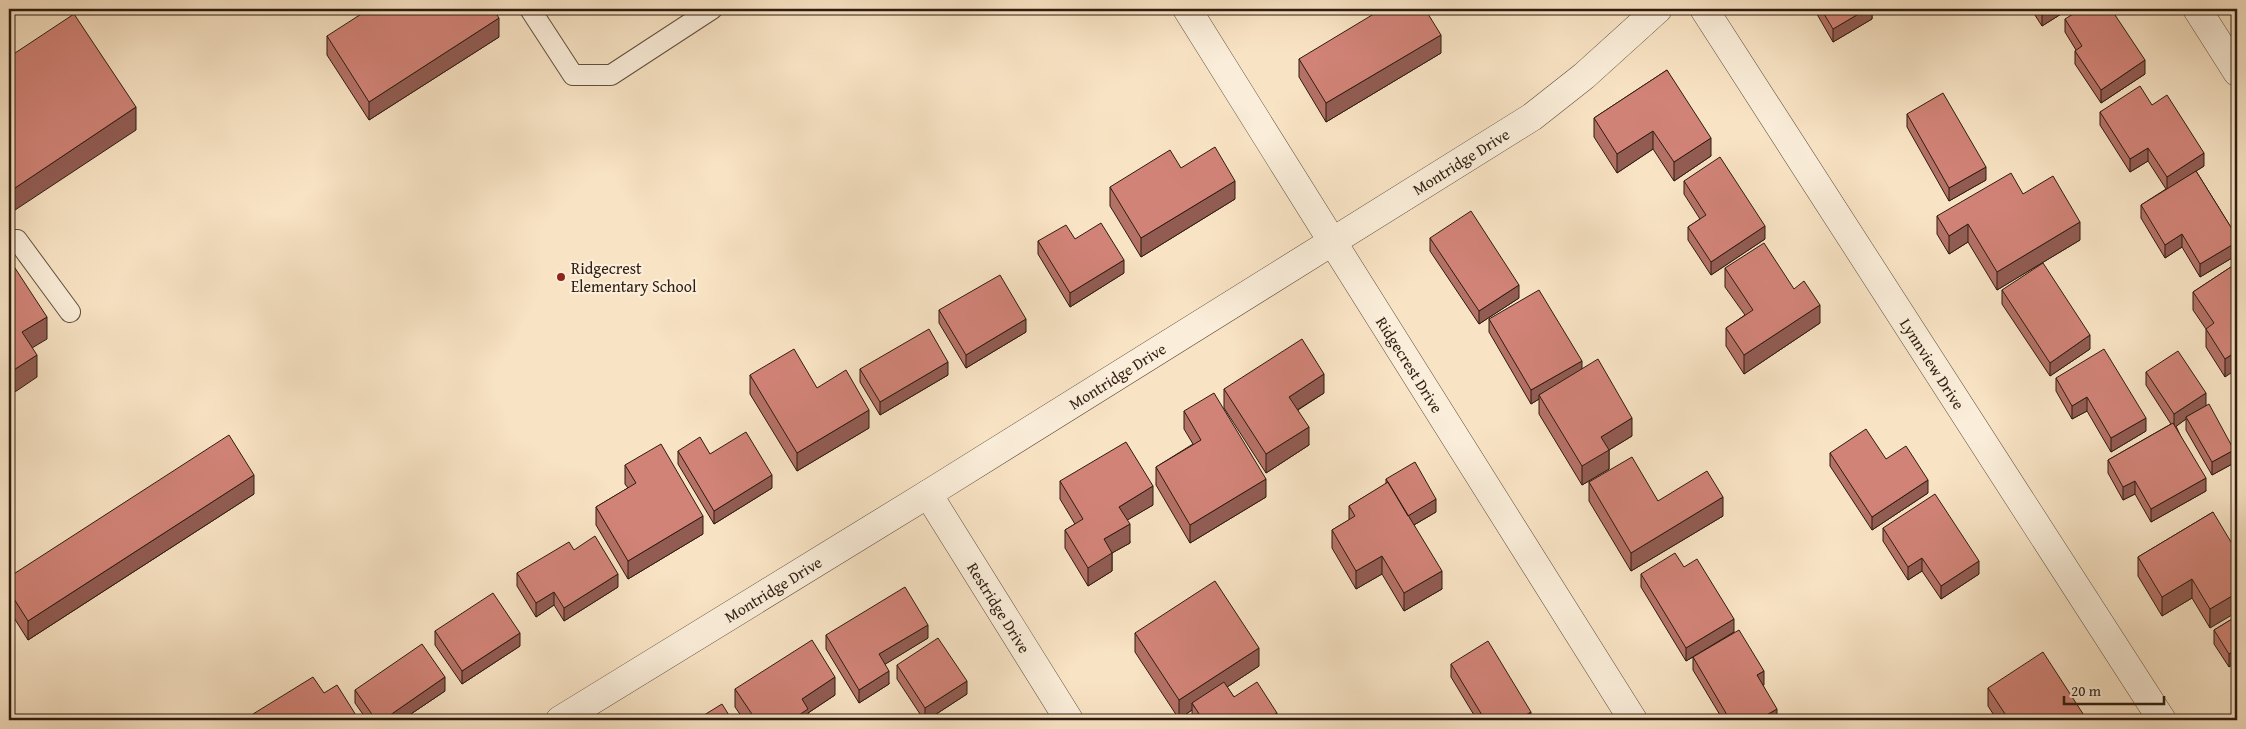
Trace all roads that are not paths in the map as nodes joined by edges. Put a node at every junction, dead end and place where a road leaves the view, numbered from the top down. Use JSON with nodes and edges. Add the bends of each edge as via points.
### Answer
{"nodes":[{"id":1,"x":530,"y":9,"type":"edge"},
{"id":2,"x":712,"y":9,"type":"edge"},
{"id":3,"x":1187,"y":9,"type":"edge"},
{"id":4,"x":1658,"y":9,"type":"edge"},
{"id":5,"x":1704,"y":9,"type":"edge"},
{"id":6,"x":2197,"y":9,"type":"edge"},
{"id":7,"x":2237,"y":72,"type":"edge"},
{"id":8,"x":1332,"y":241,"type":"junction"},
{"id":9,"x":9,"y":242,"type":"edge"},
{"id":10,"x":70,"y":312,"type":"dead end"},
{"id":11,"x":928,"y":494,"type":"junction"},
{"id":12,"x":560,"y":720,"type":"edge"},
{"id":13,"x":1069,"y":720,"type":"edge"},
{"id":14,"x":1633,"y":720,"type":"edge"},
{"id":15,"x":2162,"y":720,"type":"edge"}],
"edges":[{"from":1,"to":2,"type":"lane","via":[[573,75],[612,75]]},
{"from":3,"to":8,"type":"street","name":"Ridgecrest Drive"},
{"from":4,"to":8,"type":"street","name":"Montridge Drive","via":[[1584,76],[1532,117]]},
{"from":5,"to":15,"type":"street","name":"Lynnview Drive"},
{"from":6,"to":7,"type":"street"},
{"from":8,"to":11,"type":"street","name":"Montridge Drive"},
{"from":8,"to":14,"type":"street","name":"Ridgecrest Drive"},
{"from":9,"to":10,"type":"lane","via":[[17,240]]},
{"from":11,"to":12,"type":"street","name":"Montridge Drive"},
{"from":11,"to":13,"type":"street","name":"Restridge Drive"}]}
